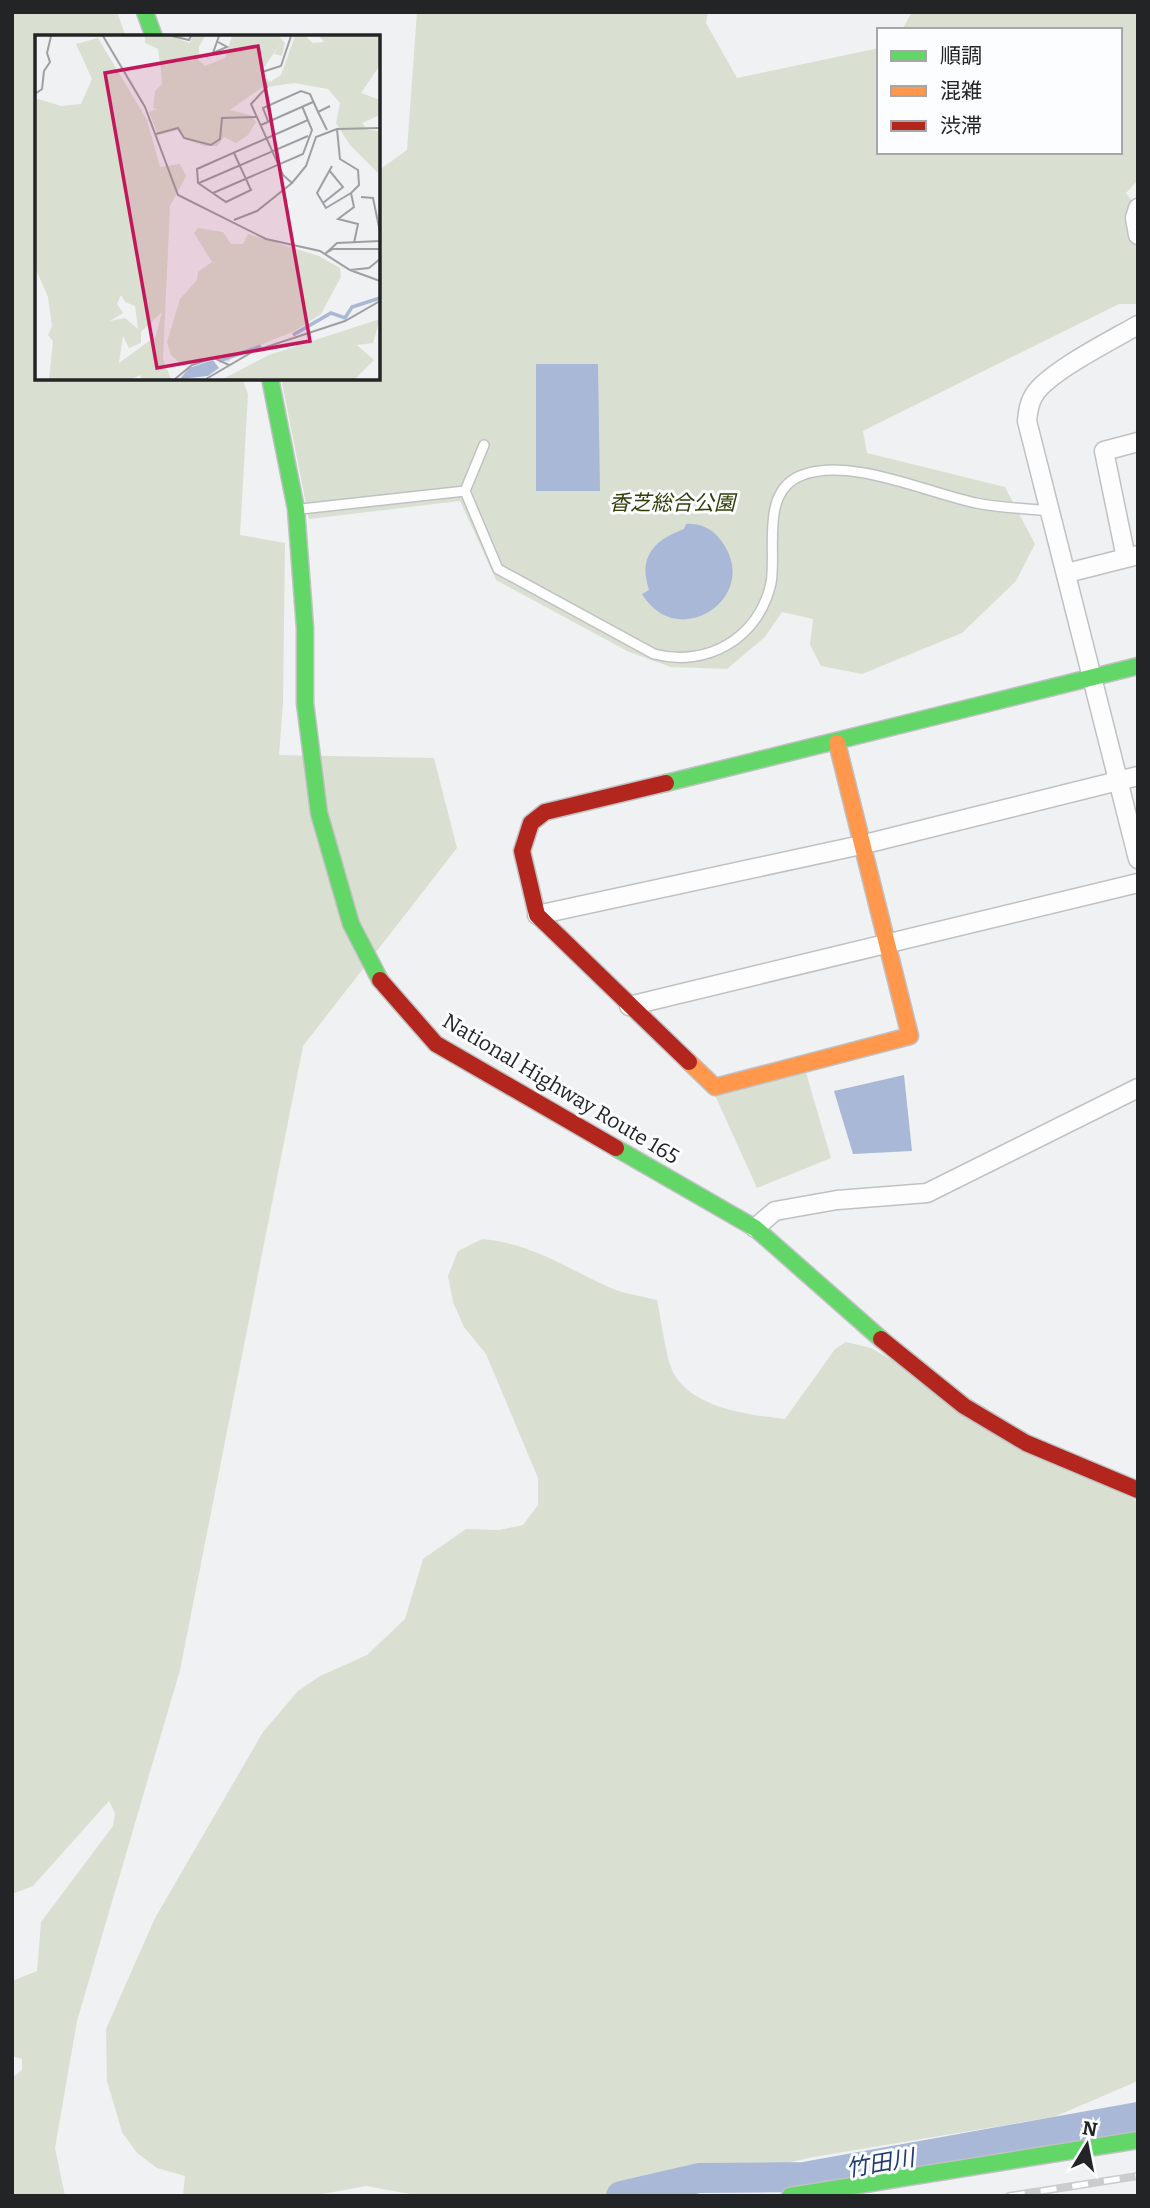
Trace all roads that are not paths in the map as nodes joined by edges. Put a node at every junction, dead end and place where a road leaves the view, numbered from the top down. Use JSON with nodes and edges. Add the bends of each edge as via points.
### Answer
{"nodes":[{"id":1,"x":145,"y":12,"type":"edge"},
{"id":2,"x":153,"y":35,"type":"edge"},
{"id":3,"x":1138,"y":208,"type":"edge"},
{"id":4,"x":1138,"y":235,"type":"edge"},
{"id":5,"x":1138,"y":325,"type":"edge"},
{"id":6,"x":271,"y":380,"type":"edge"},
{"id":7,"x":1138,"y":442,"type":"edge"},
{"id":8,"x":484,"y":445,"type":"dead end"},
{"id":9,"x":465,"y":491,"type":"junction"},
{"id":10,"x":296,"y":509,"type":"junction"},
{"id":11,"x":1049,"y":511,"type":"junction"},
{"id":12,"x":1132,"y":556,"type":"edge"},
{"id":13,"x":1067,"y":573,"type":"junction"},
{"id":14,"x":1138,"y":666,"type":"edge"},
{"id":15,"x":1092,"y":677,"type":"junction"},
{"id":16,"x":837,"y":743,"type":"junction"},
{"id":17,"x":1138,"y":776,"type":"edge"},
{"id":18,"x":1118,"y":780,"type":"junction"},
{"id":19,"x":861,"y":845,"type":"junction"},
{"id":20,"x":1138,"y":859,"type":"edge"},
{"id":21,"x":1138,"y":883,"type":"edge"},
{"id":22,"x":537,"y":915,"type":"junction"},
{"id":23,"x":886,"y":943,"type":"junction"},
{"id":24,"x":629,"y":1006,"type":"junction"},
{"id":25,"x":1138,"y":1088,"type":"edge"},
{"id":26,"x":755,"y":1228,"type":"junction"},
{"id":27,"x":1138,"y":1490,"type":"edge"},
{"id":28,"x":1138,"y":2140,"type":"edge"},
{"id":29,"x":790,"y":2196,"type":"edge"}],
"edges":[{"from":1,"to":2,"type":"main road"},
{"from":3,"to":4,"type":"street"},
{"from":5,"to":11,"type":"street","via":[[1048,379],[1034,393],[1027,421]]},
{"from":6,"to":10,"type":"main road","name":"National Highway Route 165"},
{"from":7,"to":12,"type":"street","via":[[1104,451]]},
{"from":8,"to":9,"type":"lane"},
{"from":9,"to":10,"type":"lane"},
{"from":9,"to":11,"type":"lane","via":[[498,569],[654,654],[683,658],[717,652],[752,624],[771,581],[775,509],[796,478],[816,470],[844,469],[978,503]]},
{"from":10,"to":26,"type":"main road","name":"National Highway Route 165","via":[[305,703],[319,813],[351,924],[375,975],[436,1044]]},
{"from":11,"to":13,"type":"street"},
{"from":12,"to":13,"type":"street"},
{"from":13,"to":15,"type":"street"},
{"from":14,"to":15,"type":"main road"},
{"from":15,"to":16,"type":"main road"},
{"from":15,"to":18,"type":"street"},
{"from":16,"to":19,"type":"main road"},
{"from":16,"to":22,"type":"main road","via":[[545,812],[531,823],[522,852]]},
{"from":17,"to":18,"type":"street"},
{"from":18,"to":19,"type":"street"},
{"from":18,"to":20,"type":"street"},
{"from":19,"to":22,"type":"street"},
{"from":19,"to":23,"type":"main road"},
{"from":21,"to":23,"type":"street"},
{"from":22,"to":24,"type":"main road"},
{"from":23,"to":24,"type":"street"},
{"from":23,"to":24,"type":"main road","via":[[910,1036],[715,1087]]},
{"from":25,"to":26,"type":"street","via":[[927,1193],[837,1200],[775,1211]]},
{"from":26,"to":27,"type":"main road","name":"National Highway Route 165","via":[[908,1363],[964,1406],[1026,1443]]},
{"from":28,"to":29,"type":"main road"}]}
